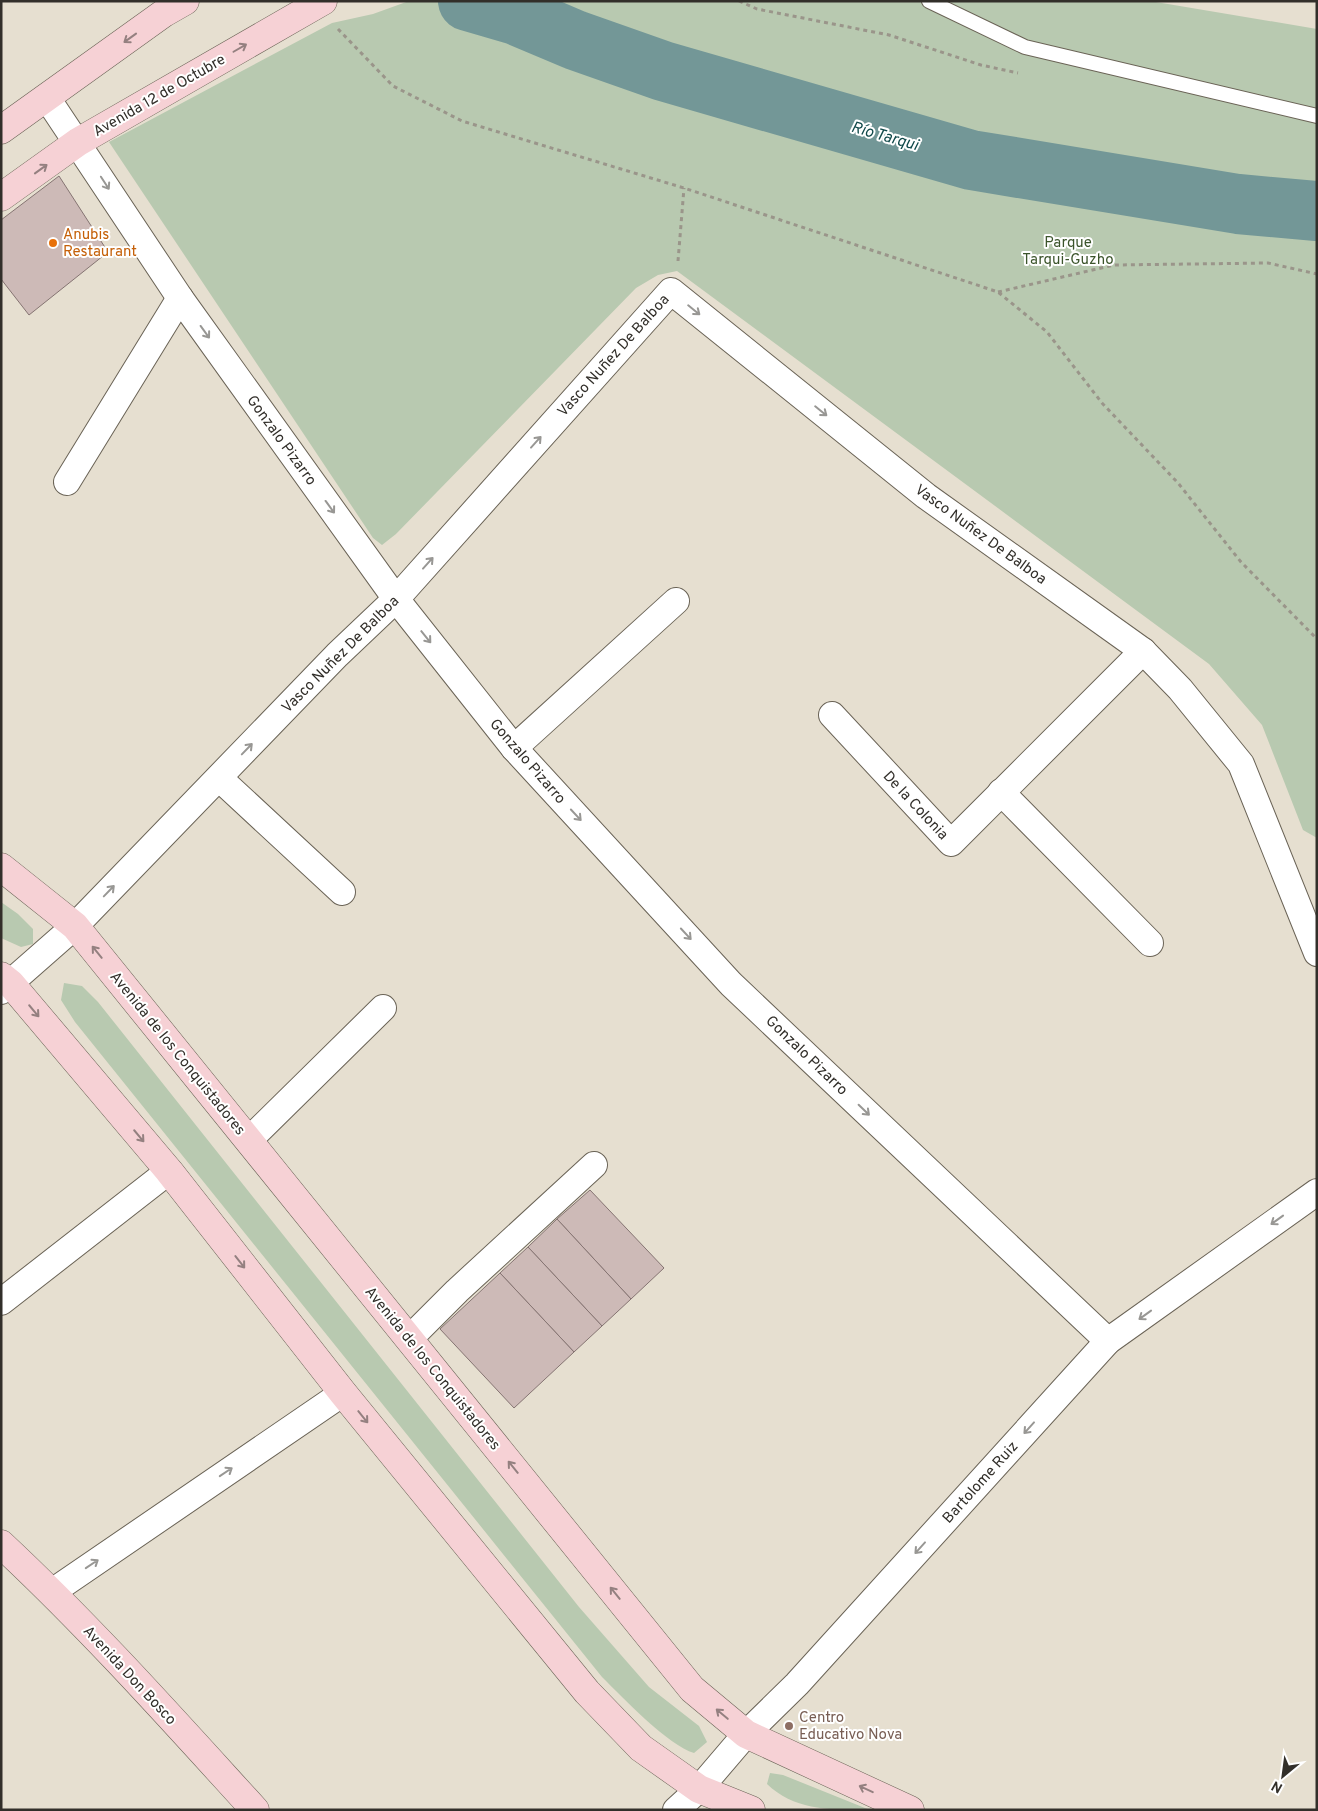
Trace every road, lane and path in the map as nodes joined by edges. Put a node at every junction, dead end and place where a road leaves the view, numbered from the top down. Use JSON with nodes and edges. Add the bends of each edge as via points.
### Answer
{"nodes":[{"id":1,"x":929,"y":1,"type":"edge"},
{"id":2,"x":168,"y":5,"type":"edge"},
{"id":3,"x":316,"y":5,"type":"edge"},
{"id":4,"x":47,"y":98,"type":"junction"},
{"id":5,"x":1317,"y":116,"type":"edge"},
{"id":6,"x":1,"y":130,"type":"edge"},
{"id":7,"x":78,"y":142,"type":"junction"},
{"id":8,"x":684,"y":188,"type":"junction"},
{"id":9,"x":1,"y":197,"type":"edge"},
{"id":10,"x":1317,"y":274,"type":"edge"},
{"id":11,"x":670,"y":291,"type":"junction"},
{"id":12,"x":998,"y":292,"type":"junction"},
{"id":13,"x":180,"y":298,"type":"junction"},
{"id":14,"x":67,"y":482,"type":"dead end"},
{"id":15,"x":396,"y":599,"type":"junction"},
{"id":16,"x":676,"y":601,"type":"dead end"},
{"id":17,"x":1317,"y":639,"type":"edge"},
{"id":18,"x":1143,"y":651,"type":"junction"},
{"id":19,"x":832,"y":715,"type":"dead end"},
{"id":20,"x":514,"y":748,"type":"junction"},
{"id":21,"x":219,"y":778,"type":"junction"},
{"id":22,"x":1001,"y":792,"type":"junction"},
{"id":23,"x":1,"y":867,"type":"edge"},
{"id":24,"x":342,"y":892,"type":"dead end"},
{"id":25,"x":75,"y":926,"type":"junction"},
{"id":26,"x":1150,"y":943,"type":"dead end"},
{"id":27,"x":1317,"y":953,"type":"edge"},
{"id":28,"x":4,"y":984,"type":"edge"},
{"id":29,"x":383,"y":1008,"type":"dead end"},
{"id":30,"x":249,"y":1140,"type":"junction"},
{"id":31,"x":594,"y":1165,"type":"dead end"},
{"id":32,"x":168,"y":1171,"type":"junction"},
{"id":33,"x":1317,"y":1192,"type":"edge"},
{"id":34,"x":1,"y":1302,"type":"edge"},
{"id":35,"x":410,"y":1338,"type":"junction"},
{"id":36,"x":1108,"y":1341,"type":"junction"},
{"id":37,"x":343,"y":1393,"type":"junction"},
{"id":38,"x":1,"y":1544,"type":"edge"},
{"id":39,"x":52,"y":1592,"type":"junction"},
{"id":40,"x":746,"y":1734,"type":"junction"},
{"id":41,"x":699,"y":1788,"type":"junction"},
{"id":42,"x":255,"y":1810,"type":"edge"},
{"id":43,"x":676,"y":1810,"type":"edge"},
{"id":44,"x":751,"y":1810,"type":"edge"},
{"id":45,"x":910,"y":1810,"type":"edge"}],
"edges":[{"from":1,"to":5,"type":"lane","via":[[1026,47]]},
{"from":2,"to":4,"type":"main road","one_way":true},
{"from":7,"to":3,"type":"main road","name":"Avenida 12 de Octubre","one_way":true},
{"from":3,"to":8,"type":"path","via":[[393,86],[462,121]]},
{"from":4,"to":6,"type":"main road"},
{"from":4,"to":7,"type":"street","name":"Gonzalo Pizarro"},
{"from":9,"to":7,"type":"main road","name":"Avenida 12 de Octubre","one_way":true},
{"from":7,"to":13,"type":"street","name":"Gonzalo Pizarro","one_way":true},
{"from":8,"to":11,"type":"path","via":[[677,271]]},
{"from":8,"to":12,"type":"path"},
{"from":10,"to":12,"type":"path","via":[[1268,263],[1114,266]]},
{"from":15,"to":11,"type":"street","name":"Vasco Nuñez De Balboa","one_way":true},
{"from":11,"to":18,"type":"street","name":"Vasco Nuñez De Balboa","one_way":true,"via":[[926,496]]},
{"from":12,"to":17,"type":"path","via":[[1047,332],[1102,403],[1178,483],[1241,562]]},
{"from":13,"to":14,"type":"street"},
{"from":13,"to":15,"type":"street","name":"Gonzalo Pizarro","one_way":true},
{"from":15,"to":20,"type":"street","name":"Gonzalo Pizarro","one_way":true},
{"from":21,"to":15,"type":"street","name":"Vasco Nuñez De Balboa","one_way":true,"via":[[337,655]]},
{"from":16,"to":20,"type":"street"},
{"from":18,"to":22,"type":"street","name":"De la Colonia"},
{"from":18,"to":27,"type":"street","name":"Vasco Nuñez De Balboa","via":[[1180,689],[1241,764]]},
{"from":19,"to":22,"type":"street","name":"De la Colonia","via":[[951,843]]},
{"from":20,"to":36,"type":"street","name":"Gonzalo Pizarro","one_way":true,"via":[[732,984]]},
{"from":21,"to":24,"type":"street"},
{"from":25,"to":21,"type":"street","name":"Vasco Nuñez De Balboa","one_way":true},
{"from":22,"to":26,"type":"street"},
{"from":23,"to":25,"type":"main road","name":"Avenida de los Conquistadores"},
{"from":25,"to":28,"type":"street","name":"Vasco Nuñez De Balboa"},
{"from":30,"to":25,"type":"main road","name":"Avenida de los Conquistadores","one_way":true},
{"from":28,"to":32,"type":"main road","one_way":true},
{"from":29,"to":30,"type":"street"},
{"from":30,"to":35,"type":"main road","name":"Avenida de los Conquistadores"},
{"from":31,"to":35,"type":"street"},
{"from":32,"to":34,"type":"street"},
{"from":32,"to":37,"type":"main road","one_way":true},
{"from":33,"to":36,"type":"street","name":"Bartolome Ruiz","one_way":true},
{"from":40,"to":35,"type":"main road","name":"Avenida de los Conquistadores","one_way":true,"via":[[692,1689]]},
{"from":36,"to":40,"type":"street","name":"Bartolome Ruiz","one_way":true,"via":[[797,1684]]},
{"from":39,"to":37,"type":"street","one_way":true},
{"from":37,"to":41,"type":"main road","one_way":true,"via":[[587,1692],[641,1748]]},
{"from":38,"to":39,"type":"main road","name":"Avenida Don Bosco"},
{"from":39,"to":42,"type":"main road","name":"Avenida Don Bosco","via":[[130,1672]]},
{"from":40,"to":41,"type":"street","name":"Bartolome Ruiz"},
{"from":45,"to":40,"type":"main road","name":"Avenida de los Conquistadores","one_way":true},
{"from":41,"to":43,"type":"street","name":"Bartolome Ruiz"},
{"from":41,"to":44,"type":"main road"}]}
